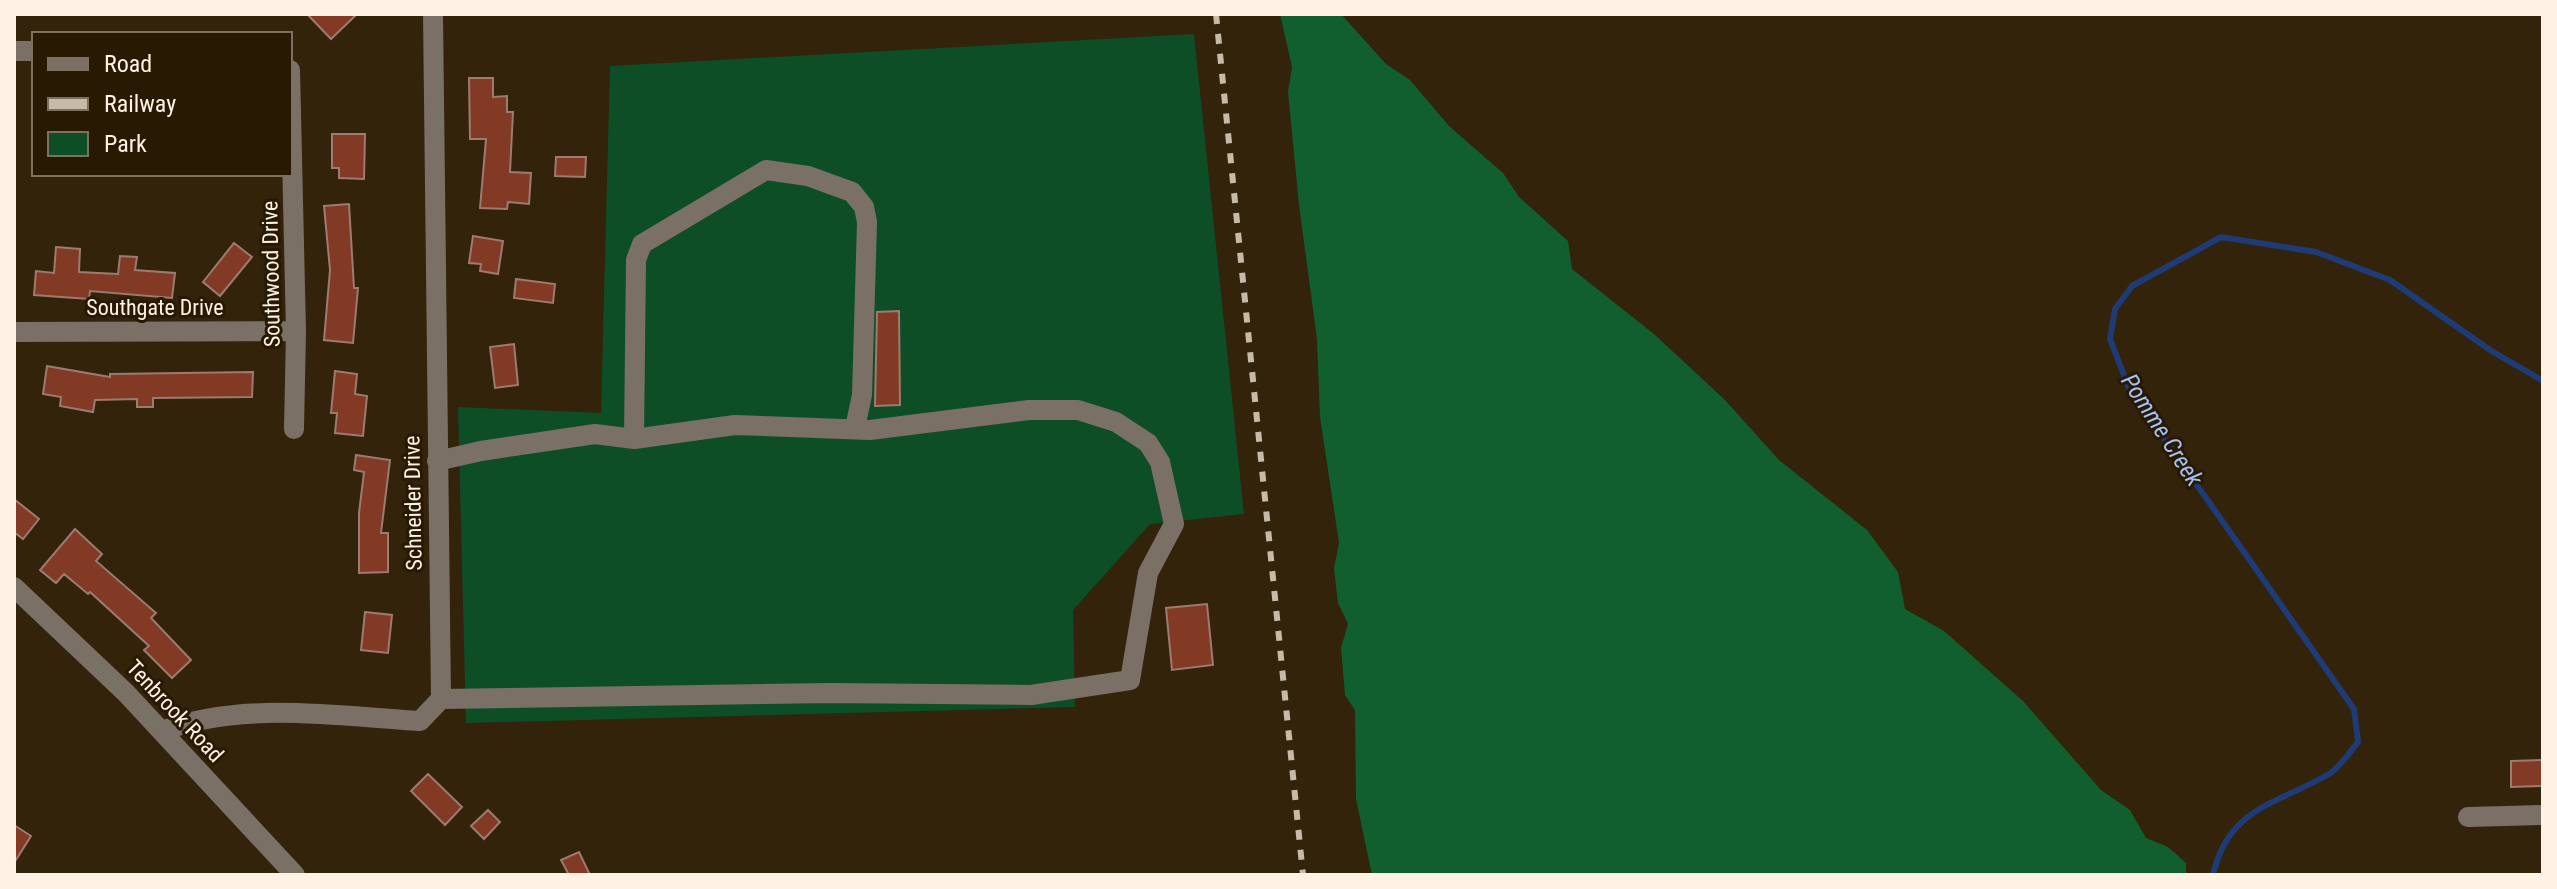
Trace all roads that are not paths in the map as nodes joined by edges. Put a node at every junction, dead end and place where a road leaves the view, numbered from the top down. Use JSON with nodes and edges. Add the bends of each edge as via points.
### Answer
{"nodes":[{"id":1,"x":433,"y":14,"type":"edge"},
{"id":2,"x":292,"y":157,"type":"edge"},
{"id":3,"x":296,"y":331,"type":"junction"},
{"id":4,"x":14,"y":332,"type":"edge"},
{"id":5,"x":855,"y":428,"type":"junction"},
{"id":6,"x":294,"y":429,"type":"dead end"},
{"id":7,"x":634,"y":439,"type":"junction"},
{"id":8,"x":437,"y":461,"type":"junction"},
{"id":9,"x":14,"y":587,"type":"edge"},
{"id":10,"x":441,"y":699,"type":"junction"},
{"id":11,"x":162,"y":731,"type":"junction"},
{"id":12,"x":2543,"y":815,"type":"edge"},
{"id":13,"x":2468,"y":817,"type":"dead end"},
{"id":14,"x":295,"y":875,"type":"edge"}],
"edges":[{"from":1,"to":8,"type":"street","name":"Schneider Drive"},
{"from":2,"to":3,"type":"street","name":"Southwood Drive"},
{"from":3,"to":4,"type":"street","name":"Southgate Drive"},
{"from":3,"to":6,"type":"street","name":"Southwood Drive"},
{"from":5,"to":7,"type":"street","via":[[735,425]]},
{"from":5,"to":7,"type":"street","via":[[863,379],[864,207],[852,192],[808,176],[766,170],[642,244],[634,294]]},
{"from":5,"to":10,"type":"street","via":[[1078,410],[1116,422],[1148,443],[1160,462],[1174,524],[1148,573],[1130,680],[1031,695]]},
{"from":7,"to":8,"type":"street","via":[[595,434]]},
{"from":8,"to":10,"type":"street","name":"Schneider Drive"},
{"from":9,"to":11,"type":"street","name":"Tenbrook Road"},
{"from":10,"to":11,"type":"street","via":[[420,721],[295,713],[201,717]]},
{"from":11,"to":14,"type":"street","name":"Tenbrook Road"},
{"from":12,"to":13,"type":"street"}]}
